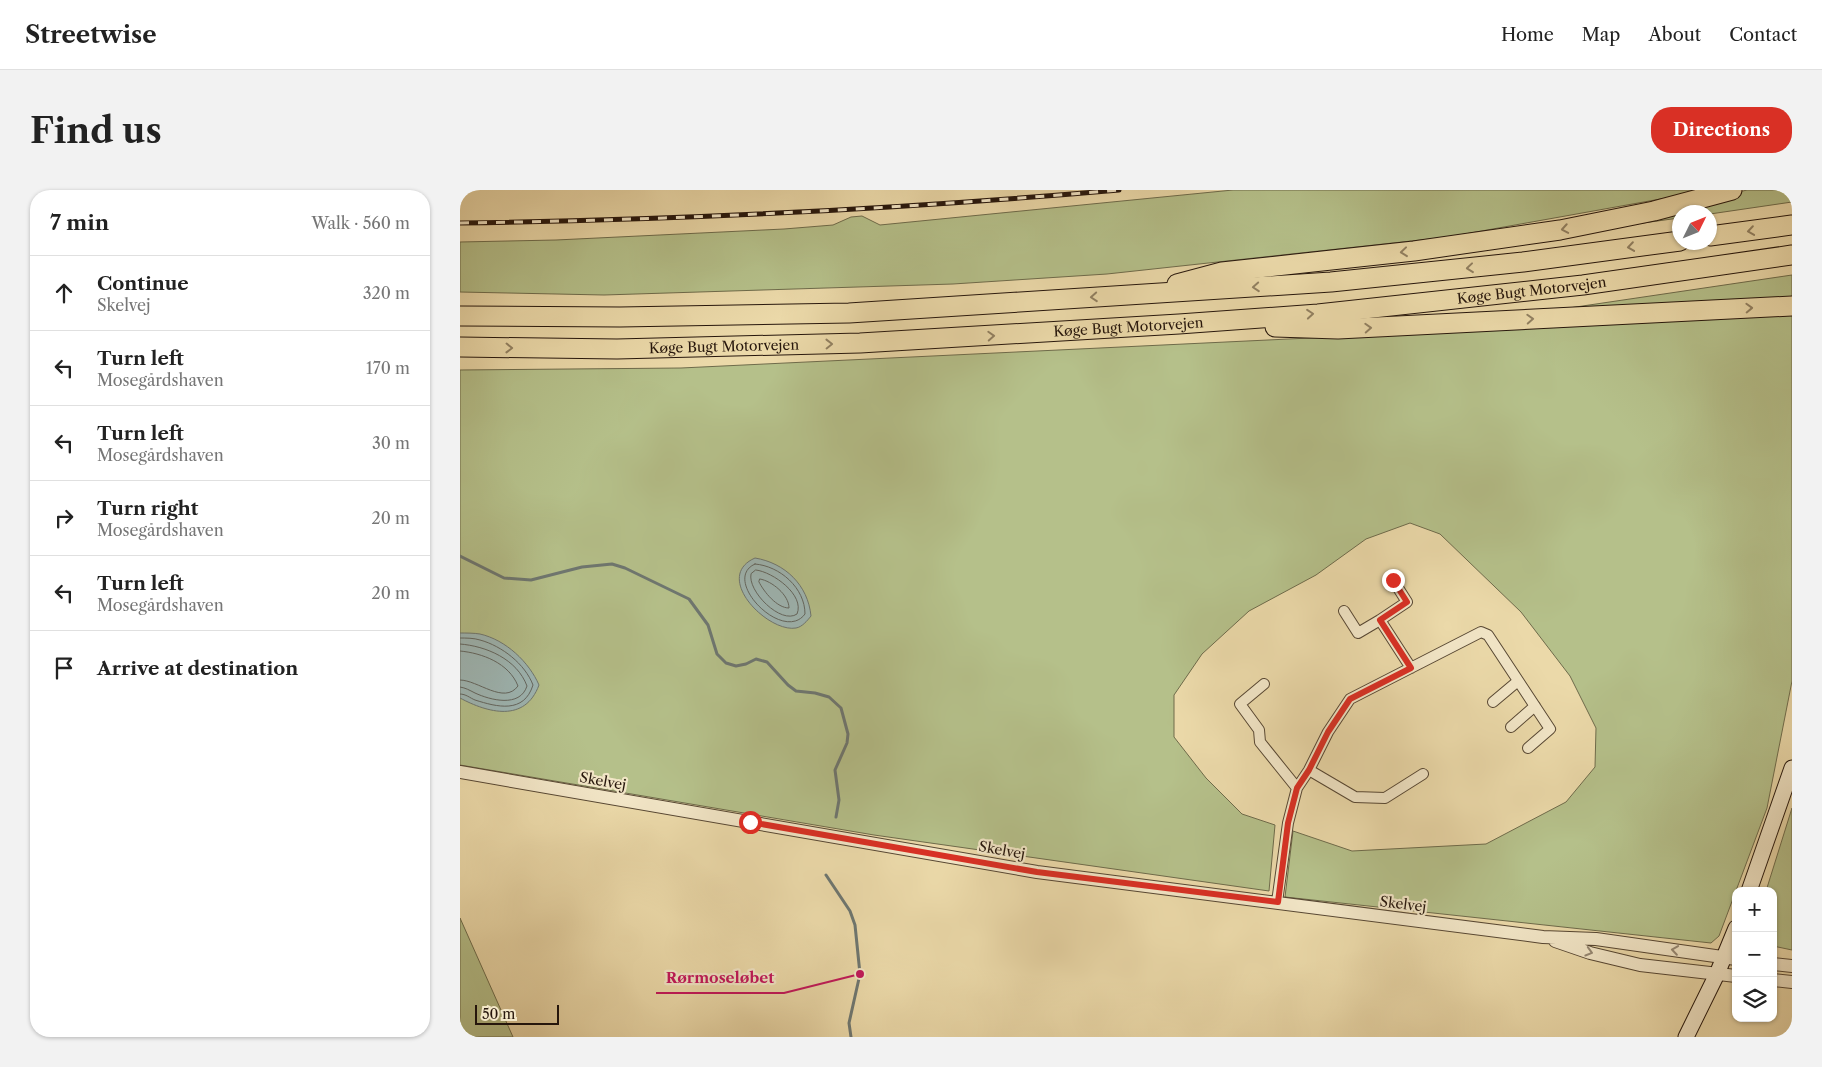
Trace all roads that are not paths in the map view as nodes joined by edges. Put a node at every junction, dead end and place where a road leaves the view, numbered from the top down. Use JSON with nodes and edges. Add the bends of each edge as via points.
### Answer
{"nodes":[{"id":1,"x":1732,"y":190,"type":"edge"},
{"id":2,"x":1792,"y":225,"type":"edge"},
{"id":3,"x":1717,"y":235,"type":"edge"},
{"id":4,"x":1672,"y":241,"type":"edge"},
{"id":5,"x":1792,"y":255,"type":"edge"},
{"id":6,"x":1139,"y":294,"type":"junction"},
{"id":7,"x":1792,"y":306,"type":"edge"},
{"id":8,"x":460,"y":316,"type":"edge"},
{"id":9,"x":1179,"y":324,"type":"junction"},
{"id":10,"x":460,"y":347,"type":"edge"},
{"id":11,"x":1393,"y":580,"type":"dead end"},
{"id":12,"x":1344,"y":611,"type":"dead end"},
{"id":13,"x":1380,"y":620,"type":"junction"},
{"id":14,"x":1411,"y":668,"type":"junction"},
{"id":15,"x":1518,"y":681,"type":"junction"},
{"id":16,"x":1264,"y":684,"type":"dead end"},
{"id":17,"x":1493,"y":702,"type":"dead end"},
{"id":18,"x":1534,"y":706,"type":"junction"},
{"id":19,"x":1511,"y":726,"type":"dead end"},
{"id":20,"x":1528,"y":748,"type":"dead end"},
{"id":21,"x":1792,"y":768,"type":"edge"},
{"id":22,"x":1309,"y":770,"type":"junction"},
{"id":23,"x":460,"y":772,"type":"edge"},
{"id":24,"x":1423,"y":774,"type":"dead end"},
{"id":25,"x":1297,"y":788,"type":"junction"},
{"id":26,"x":1750,"y":887,"type":"edge"},
{"id":27,"x":1278,"y":902,"type":"junction"},
{"id":28,"x":1735,"y":932,"type":"edge"},
{"id":29,"x":1542,"y":937,"type":"junction"},
{"id":30,"x":1730,"y":958,"type":"edge"},
{"id":31,"x":1777,"y":964,"type":"edge"},
{"id":32,"x":1792,"y":966,"type":"edge"},
{"id":33,"x":1717,"y":974,"type":"junction"},
{"id":34,"x":1732,"y":976,"type":"edge"},
{"id":35,"x":1777,"y":980,"type":"edge"},
{"id":36,"x":1792,"y":982,"type":"edge"},
{"id":37,"x":1686,"y":1037,"type":"edge"}],
"edges":[{"from":1,"to":6,"type":"highway","one_way":true,"via":[[1654,211],[1560,230],[1414,251],[1222,272]]},
{"from":2,"to":3,"type":"highway","one_way":true},
{"from":4,"to":6,"type":"highway","name":"Køge Bugt Motorvejen","one_way":true,"via":[[1523,262],[1331,282]]},
{"from":9,"to":5,"type":"highway","name":"Køge Bugt Motorvejen","one_way":true,"via":[[1318,314],[1583,285]]},
{"from":6,"to":8,"type":"highway","name":"Køge Bugt Motorvejen","one_way":true,"via":[[849,313]]},
{"from":9,"to":7,"type":"highway","one_way":true,"via":[[1338,329]]},
{"from":10,"to":9,"type":"highway","name":"Køge Bugt Motorvejen","one_way":true,"via":[[616,348],[860,343]]},
{"from":11,"to":13,"type":"street","via":[[1407,602]]},
{"from":12,"to":13,"type":"street","via":[[1358,634]]},
{"from":13,"to":14,"type":"street"},
{"from":14,"to":15,"type":"street","via":[[1481,632],[1488,635]]},
{"from":14,"to":22,"type":"street","via":[[1350,699],[1328,732]]},
{"from":15,"to":17,"type":"street"},
{"from":15,"to":18,"type":"street"},
{"from":16,"to":25,"type":"street","via":[[1240,704],[1259,730],[1260,742]]},
{"from":18,"to":19,"type":"street"},
{"from":18,"to":20,"type":"street","via":[[1550,729]]},
{"from":21,"to":26,"type":"main road"},
{"from":22,"to":24,"type":"street","via":[[1355,797],[1385,798]]},
{"from":22,"to":25,"type":"street"},
{"from":23,"to":27,"type":"street","name":"Skelvej","via":[[1037,872]]},
{"from":25,"to":27,"type":"street","via":[[1288,823]]},
{"from":27,"to":29,"type":"street","name":"Skelvej"},
{"from":28,"to":30,"type":"main road"},
{"from":30,"to":29,"type":"street","name":"Skelvej","one_way":true,"via":[[1596,939]]},
{"from":29,"to":33,"type":"street","name":"Skelvej","one_way":true,"via":[[1640,965]]},
{"from":30,"to":33,"type":"main road"},
{"from":31,"to":32,"type":"street"},
{"from":33,"to":34,"type":"street","name":"Skelvej"},
{"from":33,"to":37,"type":"main road"},
{"from":35,"to":36,"type":"street"}]}
